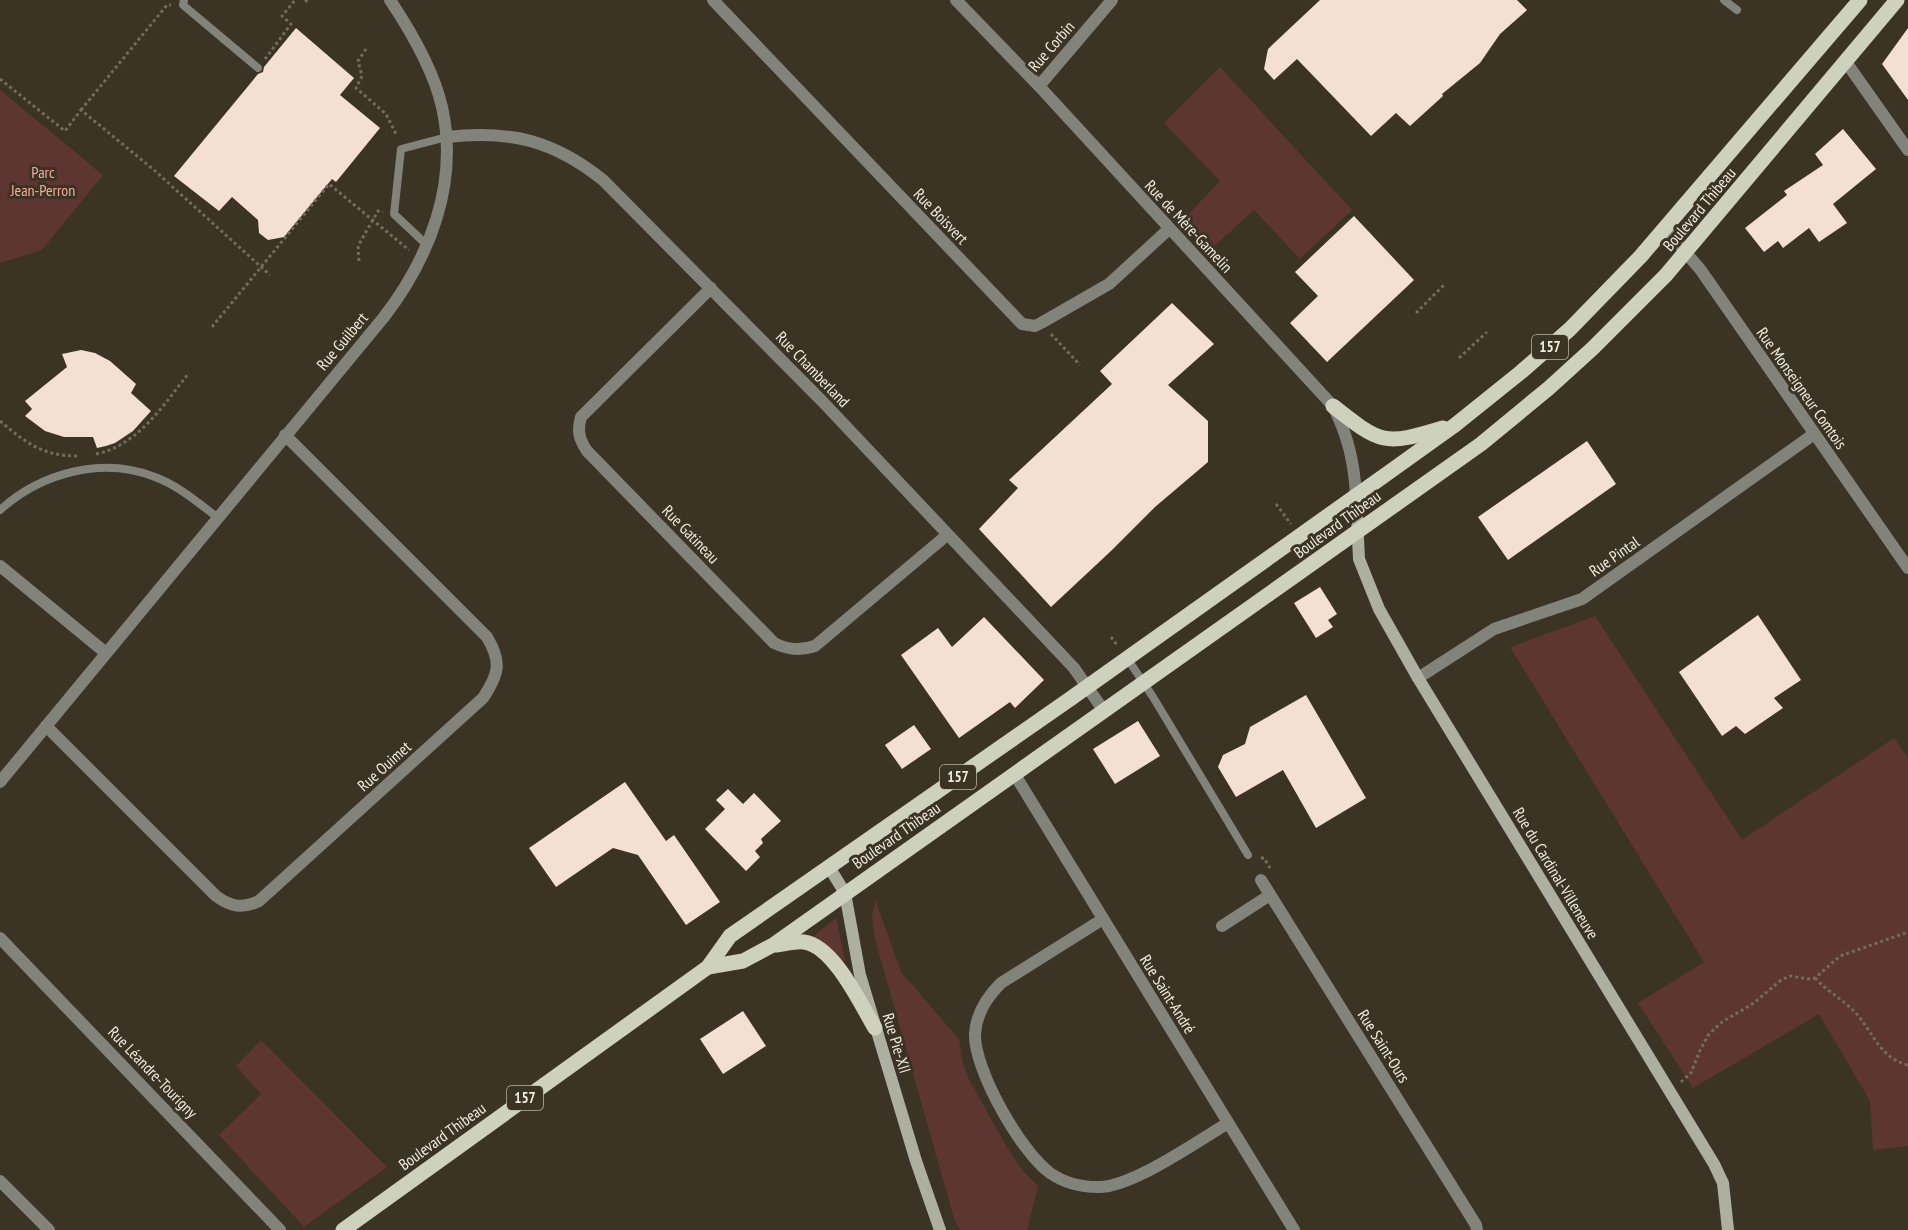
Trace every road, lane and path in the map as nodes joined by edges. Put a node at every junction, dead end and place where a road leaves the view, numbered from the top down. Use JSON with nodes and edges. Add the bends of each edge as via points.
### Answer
{"nodes":[{"id":1,"x":295,"y":0,"type":"edge"},
{"id":2,"x":390,"y":0,"type":"edge"},
{"id":3,"x":713,"y":0,"type":"edge"},
{"id":4,"x":956,"y":0,"type":"edge"},
{"id":5,"x":1112,"y":0,"type":"edge"},
{"id":6,"x":1724,"y":0,"type":"edge"},
{"id":7,"x":1860,"y":0,"type":"edge"},
{"id":8,"x":1897,"y":0,"type":"edge"},
{"id":9,"x":183,"y":3,"type":"edge"},
{"id":10,"x":1737,"y":10,"type":"dead end"},
{"id":11,"x":366,"y":49,"type":"dead end"},
{"id":12,"x":1846,"y":62,"type":"junction"},
{"id":13,"x":258,"y":68,"type":"joint"},
{"id":14,"x":0,"y":79,"type":"edge"},
{"id":15,"x":1039,"y":86,"type":"junction"},
{"id":16,"x":81,"y":110,"type":"junction"},
{"id":17,"x":447,"y":137,"type":"junction"},
{"id":18,"x":401,"y":148,"type":"junction"},
{"id":19,"x":1908,"y":150,"type":"edge"},
{"id":20,"x":394,"y":214,"type":"junction"},
{"id":21,"x":372,"y":219,"type":"junction"},
{"id":22,"x":1169,"y":229,"type":"junction"},
{"id":23,"x":1665,"y":230,"type":"junction"},
{"id":24,"x":427,"y":245,"type":"junction"},
{"id":25,"x":1686,"y":251,"type":"junction"},
{"id":26,"x":421,"y":260,"type":"junction"},
{"id":27,"x":359,"y":261,"type":"dead end"},
{"id":28,"x":261,"y":266,"type":"junction"},
{"id":29,"x":270,"y":275,"type":"dead end"},
{"id":30,"x":1444,"y":285,"type":"dead end"},
{"id":31,"x":711,"y":288,"type":"junction"},
{"id":32,"x":1416,"y":313,"type":"dead end"},
{"id":33,"x":1041,"y":323,"type":"junction"},
{"id":34,"x":212,"y":327,"type":"dead end"},
{"id":35,"x":1487,"y":333,"type":"dead end"},
{"id":36,"x":1459,"y":358,"type":"dead end"},
{"id":37,"x":1080,"y":365,"type":"dead end"},
{"id":38,"x":189,"y":373,"type":"dead end"},
{"id":39,"x":1333,"y":406,"type":"junction"},
{"id":40,"x":0,"y":421,"type":"edge"},
{"id":41,"x":1455,"y":425,"type":"junction"},
{"id":42,"x":1814,"y":434,"type":"junction"},
{"id":43,"x":285,"y":435,"type":"junction"},
{"id":44,"x":91,"y":455,"type":"dead end"},
{"id":45,"x":81,"y":456,"type":"dead end"},
{"id":46,"x":1356,"y":495,"type":"junction"},
{"id":47,"x":1276,"y":504,"type":"dead end"},
{"id":48,"x":0,"y":510,"type":"edge"},
{"id":49,"x":217,"y":518,"type":"junction"},
{"id":50,"x":1357,"y":533,"type":"junction"},
{"id":51,"x":947,"y":535,"type":"junction"},
{"id":52,"x":1299,"y":535,"type":"junction"},
{"id":53,"x":0,"y":566,"type":"edge"},
{"id":54,"x":1908,"y":568,"type":"edge"},
{"id":55,"x":1111,"y":637,"type":"dead end"},
{"id":56,"x":1123,"y":652,"type":"junction"},
{"id":57,"x":106,"y":653,"type":"junction"},
{"id":58,"x":1418,"y":678,"type":"junction"},
{"id":59,"x":1144,"y":684,"type":"junction"},
{"id":60,"x":1087,"y":687,"type":"junction"},
{"id":61,"x":1104,"y":711,"type":"junction"},
{"id":62,"x":46,"y":726,"type":"junction"},
{"id":63,"x":1015,"y":775,"type":"junction"},
{"id":64,"x":0,"y":782,"type":"edge"},
{"id":65,"x":1248,"y":855,"type":"dead end"},
{"id":66,"x":829,"y":867,"type":"junction"},
{"id":67,"x":1261,"y":880,"type":"dead end"},
{"id":68,"x":845,"y":893,"type":"junction"},
{"id":69,"x":1270,"y":895,"type":"junction"},
{"id":70,"x":1103,"y":919,"type":"junction"},
{"id":71,"x":1222,"y":926,"type":"dead end"},
{"id":72,"x":1908,"y":932,"type":"edge"},
{"id":73,"x":0,"y":938,"type":"edge"},
{"id":74,"x":773,"y":945,"type":"junction"},
{"id":75,"x":708,"y":967,"type":"junction"},
{"id":76,"x":1815,"y":978,"type":"junction"},
{"id":77,"x":875,"y":1028,"type":"junction"},
{"id":78,"x":1908,"y":1065,"type":"edge"},
{"id":79,"x":1669,"y":1089,"type":"junction"},
{"id":80,"x":1228,"y":1123,"type":"junction"},
{"id":81,"x":0,"y":1181,"type":"edge"},
{"id":82,"x":48,"y":1230,"type":"edge"},
{"id":83,"x":280,"y":1230,"type":"edge"},
{"id":84,"x":343,"y":1230,"type":"edge"},
{"id":85,"x":940,"y":1230,"type":"edge"},
{"id":86,"x":1294,"y":1230,"type":"edge"},
{"id":87,"x":1477,"y":1230,"type":"edge"},
{"id":88,"x":1728,"y":1230,"type":"edge"}],
"edges":[{"from":1,"to":13,"type":"path","via":[[282,16],[291,24]]},
{"from":2,"to":17,"type":"street","name":"Rue Guilbert","via":[[434,82]]},
{"from":3,"to":33,"type":"street","name":"Rue Boisvert","via":[[1017,320],[1029,326]]},
{"from":4,"to":15,"type":"street","name":"Rue de Mère-Gamelin"},
{"from":5,"to":15,"type":"street","name":"Rue Corbin"},
{"from":6,"to":10,"type":"lane"},
{"from":7,"to":23,"type":"main road","name":"Boulevard Thibeau","number":"157"},
{"from":8,"to":12,"type":"main road","name":"Boulevard Thibeau","number":"157"},
{"from":9,"to":13,"type":"lane"},
{"from":9,"to":16,"type":"path","via":[[167,5]]},
{"from":11,"to":18,"type":"path","via":[[358,61],[362,76],[356,88],[389,117]]},
{"from":12,"to":19,"type":"street"},
{"from":12,"to":25,"type":"main road","name":"Boulevard Thibeau","number":"157"},
{"from":14,"to":16,"type":"path","via":[[66,131]]},
{"from":15,"to":22,"type":"street","name":"Rue de Mère-Gamelin"},
{"from":16,"to":28,"type":"path"},
{"from":17,"to":18,"type":"lane"},
{"from":17,"to":24,"type":"street","name":"Rue Guilbert","via":[[445,183]]},
{"from":17,"to":31,"type":"street","name":"Rue Chamberland","via":[[520,137],[574,159],[609,186]]},
{"from":18,"to":20,"type":"lane"},
{"from":20,"to":21,"type":"path","via":[[378,211]]},
{"from":20,"to":24,"type":"lane"},
{"from":21,"to":26,"type":"path"},
{"from":21,"to":27,"type":"path","via":[[358,246]]},
{"from":21,"to":28,"type":"path","via":[[329,184]]},
{"from":22,"to":33,"type":"street","via":[[1109,284]]},
{"from":22,"to":39,"type":"street","name":"Rue de Mère-Gamelin"},
{"from":23,"to":25,"type":"street","name":"Rue Monseigneur Comtois"},
{"from":23,"to":41,"type":"main road","name":"Boulevard Thibeau","number":"157","via":[[1570,329]]},
{"from":24,"to":26,"type":"street","name":"Rue Guilbert"},
{"from":25,"to":42,"type":"street","name":"Rue Monseigneur Comtois"},
{"from":25,"to":50,"type":"main road","name":"Boulevard Thibeau","number":"157","via":[[1549,388],[1481,444]]},
{"from":26,"to":43,"type":"street","name":"Rue Guilbert","via":[[384,317]]},
{"from":28,"to":29,"type":"path"},
{"from":28,"to":34,"type":"path"},
{"from":30,"to":32,"type":"path"},
{"from":31,"to":51,"type":"street","name":"Rue Chamberland"},
{"from":31,"to":51,"type":"street","name":"Rue Gatineau","via":[[581,417],[580,441],[587,451],[774,643],[784,648],[805,650],[815,646]]},
{"from":33,"to":37,"type":"path"},
{"from":35,"to":36,"type":"path"},
{"from":38,"to":44,"type":"path","via":[[133,438],[117,448]]},
{"from":39,"to":41,"type":"main road","via":[[1362,429],[1386,439],[1409,438]]},
{"from":39,"to":46,"type":"street","name":"Rue de Mère-Gamelin","via":[[1350,444]]},
{"from":40,"to":45,"type":"path","via":[[34,447],[59,455]]},
{"from":41,"to":46,"type":"main road","name":"Boulevard Thibeau","number":"157"},
{"from":42,"to":54,"type":"street","name":"Rue Monseigneur Comtois"},
{"from":42,"to":58,"type":"street","name":"Rue Pintal","via":[[1582,599],[1494,629]]},
{"from":43,"to":49,"type":"street","name":"Rue Guilbert"},
{"from":43,"to":62,"type":"street","name":"Rue Ouimet","via":[[487,637],[496,652],[498,670],[483,698],[259,901],[237,907],[216,896]]},
{"from":46,"to":50,"type":"street","name":"Rue du Cardinal-Villeneuve"},
{"from":46,"to":52,"type":"main road","name":"Boulevard Thibeau","number":"157"},
{"from":47,"to":52,"type":"path"},
{"from":48,"to":49,"type":"lane","via":[[18,495],[55,477],[93,468],[119,468],[167,482]]},
{"from":49,"to":57,"type":"street","name":"Rue Guilbert"},
{"from":50,"to":58,"type":"street","name":"Rue du Cardinal-Villeneuve","via":[[1359,559],[1379,609]]},
{"from":50,"to":59,"type":"main road","name":"Boulevard Thibeau","number":"157"},
{"from":51,"to":60,"type":"street","name":"Rue Chamberland"},
{"from":52,"to":56,"type":"main road","name":"Boulevard Thibeau","number":"157"},
{"from":53,"to":57,"type":"street"},
{"from":55,"to":56,"type":"path"},
{"from":56,"to":59,"type":"lane"},
{"from":56,"to":60,"type":"main road","name":"Boulevard Thibeau","number":"157"},
{"from":57,"to":62,"type":"street","name":"Rue Guilbert"},
{"from":58,"to":79,"type":"street","name":"Rue du Cardinal-Villeneuve"},
{"from":59,"to":61,"type":"main road","name":"Boulevard Thibeau","number":"157"},
{"from":59,"to":65,"type":"lane"},
{"from":60,"to":61,"type":"street","name":"Rue Chamberland"},
{"from":60,"to":66,"type":"main road","name":"Boulevard Thibeau","number":"157"},
{"from":61,"to":63,"type":"main road","name":"Boulevard Thibeau","number":"157"},
{"from":62,"to":64,"type":"street","name":"Rue Guilbert"},
{"from":63,"to":68,"type":"main road","name":"Boulevard Thibeau","number":"157"},
{"from":63,"to":70,"type":"street","name":"Rue Saint-André"},
{"from":66,"to":68,"type":"street","name":"Rue Pie-XII"},
{"from":66,"to":75,"type":"main road","name":"Boulevard Thibeau","number":"157","via":[[730,936]]},
{"from":67,"to":69,"type":"street","name":"Rue Saint-Ours"},
{"from":68,"to":74,"type":"main road","name":"Boulevard Thibeau","number":"157"},
{"from":68,"to":77,"type":"street","name":"Rue Pie-XII","via":[[860,975]]},
{"from":69,"to":71,"type":"street"},
{"from":69,"to":87,"type":"street","name":"Rue Saint-Ours"},
{"from":70,"to":80,"type":"street","name":"Rue Saint-André"},
{"from":70,"to":80,"type":"street","via":[[1002,983],[981,1011],[975,1036],[979,1060],[1021,1143],[1058,1177],[1077,1185],[1110,1186],[1136,1177]]},
{"from":72,"to":76,"type":"path","via":[[1840,956]]},
{"from":73,"to":83,"type":"street","name":"Rue Léandre-Tourigny"},
{"from":74,"to":75,"type":"main road","name":"Boulevard Thibeau","number":"157","via":[[743,961]]},
{"from":74,"to":77,"type":"main road","via":[[804,942],[826,955],[840,970]]},
{"from":75,"to":84,"type":"main road","name":"Boulevard Thibeau","number":"157"},
{"from":76,"to":78,"type":"path","via":[[1858,1015],[1884,1052]]},
{"from":76,"to":79,"type":"path","via":[[1785,977],[1754,1003],[1722,1022],[1704,1041],[1691,1073]]},
{"from":77,"to":85,"type":"street","name":"Rue Pie-XII"},
{"from":79,"to":88,"type":"street","name":"Rue du Cardinal-Villeneuve","via":[[1719,1173]]},
{"from":80,"to":86,"type":"street","name":"Rue Saint-André"},
{"from":81,"to":82,"type":"street"}]}
